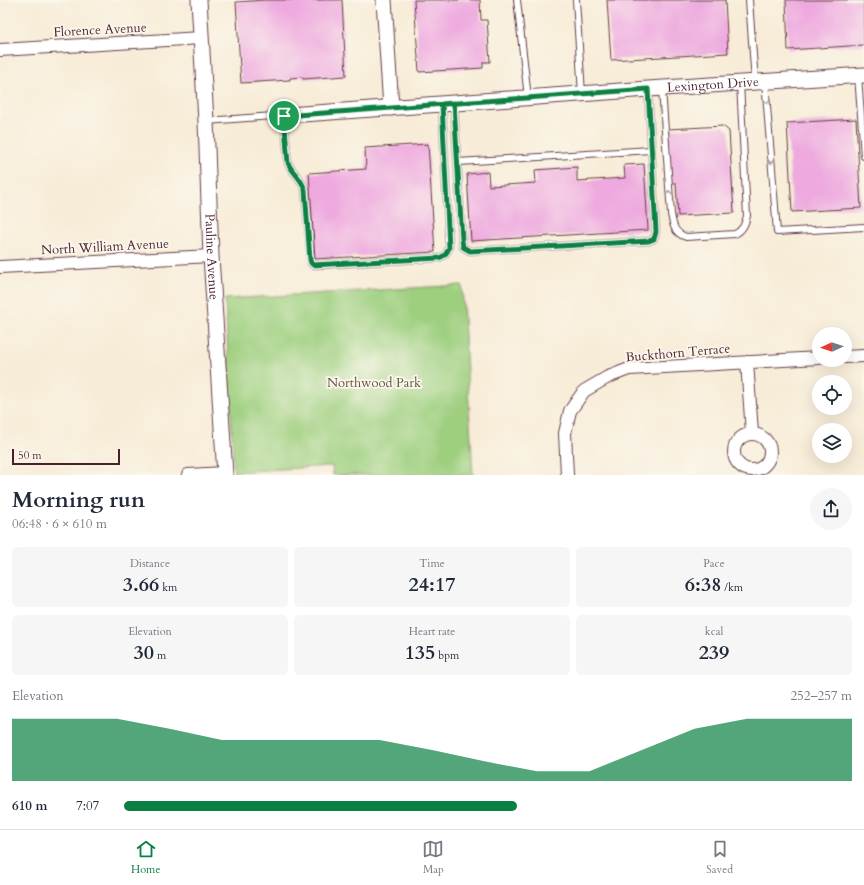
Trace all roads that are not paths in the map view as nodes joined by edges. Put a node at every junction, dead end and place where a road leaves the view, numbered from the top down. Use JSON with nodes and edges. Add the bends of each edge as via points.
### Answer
{"nodes":[{"id":1,"x":199,"y":0,"type":"edge"},
{"id":2,"x":384,"y":0,"type":"edge"},
{"id":3,"x":517,"y":0,"type":"edge"},
{"id":4,"x":576,"y":0,"type":"edge"},
{"id":5,"x":748,"y":0,"type":"edge"},
{"id":6,"x":201,"y":38,"type":"junction"},
{"id":7,"x":0,"y":50,"type":"edge"},
{"id":8,"x":861,"y":75,"type":"edge"},
{"id":9,"x":753,"y":82,"type":"junction"},
{"id":10,"x":655,"y":88,"type":"junction"},
{"id":11,"x":582,"y":94,"type":"junction"},
{"id":12,"x":528,"y":98,"type":"junction"},
{"id":13,"x":448,"y":104,"type":"junction"},
{"id":14,"x":391,"y":108,"type":"junction"},
{"id":15,"x":280,"y":116,"type":"junction"},
{"id":16,"x":206,"y":121,"type":"junction"},
{"id":17,"x":651,"y":150,"type":"junction"},
{"id":18,"x":864,"y":156,"type":"edge"},
{"id":19,"x":458,"y":162,"type":"junction"},
{"id":20,"x":864,"y":227,"type":"edge"},
{"id":21,"x":211,"y":256,"type":"junction"},
{"id":22,"x":0,"y":267,"type":"edge"},
{"id":23,"x":864,"y":356,"type":"edge"},
{"id":24,"x":852,"y":357,"type":"edge"},
{"id":25,"x":812,"y":358,"type":"edge"},
{"id":26,"x":747,"y":362,"type":"junction"},
{"id":27,"x":752,"y":433,"type":"dead end"},
{"id":28,"x":225,"y":474,"type":"edge"},
{"id":29,"x":188,"y":475,"type":"edge"},
{"id":30,"x":567,"y":475,"type":"edge"}],
"edges":[{"from":1,"to":6,"type":"street","name":"Pauline Avenue"},
{"from":2,"to":14,"type":"street"},
{"from":3,"to":12,"type":"lane"},
{"from":4,"to":11,"type":"lane"},
{"from":5,"to":9,"type":"lane"},
{"from":6,"to":7,"type":"street","name":"Florence Avenue"},
{"from":6,"to":16,"type":"street","name":"Pauline Avenue"},
{"from":8,"to":9,"type":"street","name":"Lexington Drive"},
{"from":8,"to":18,"type":"lane"},
{"from":9,"to":10,"type":"street","name":"Lexington Drive"},
{"from":9,"to":10,"type":"lane","one_way":true,"via":[[747,216],[743,227],[735,234],[686,237],[676,231],[671,214]]},
{"from":9,"to":20,"type":"lane","one_way":true,"via":[[777,232]]},
{"from":10,"to":11,"type":"street","name":"Lexington Drive"},
{"from":10,"to":17,"type":"lane"},
{"from":11,"to":12,"type":"street","name":"Lexington Drive"},
{"from":12,"to":13,"type":"street","name":"Lexington Drive"},
{"from":13,"to":14,"type":"street","name":"Lexington Drive"},
{"from":13,"to":15,"type":"lane","via":[[449,248],[448,253],[439,258],[313,265],[305,190],[300,178],[288,163]]},
{"from":13,"to":19,"type":"lane"},
{"from":14,"to":15,"type":"street","name":"Lexington Drive"},
{"from":15,"to":16,"type":"lane"},
{"from":16,"to":21,"type":"street","name":"Pauline Avenue"},
{"from":17,"to":19,"type":"lane"},
{"from":17,"to":19,"type":"lane","via":[[656,232],[654,239],[649,241],[470,251],[463,247],[462,240]]},
{"from":21,"to":22,"type":"street","name":"North William Avenue"},
{"from":21,"to":28,"type":"street","name":"Pauline Avenue"},
{"from":23,"to":24,"type":"street"},
{"from":25,"to":26,"type":"street","name":"Buckthorn Terrace"},
{"from":26,"to":27,"type":"street"},
{"from":26,"to":30,"type":"street","name":"Buckthorn Terrace","via":[[629,369],[608,377],[584,391],[570,411],[565,433]]},
{"from":28,"to":29,"type":"street"}]}
